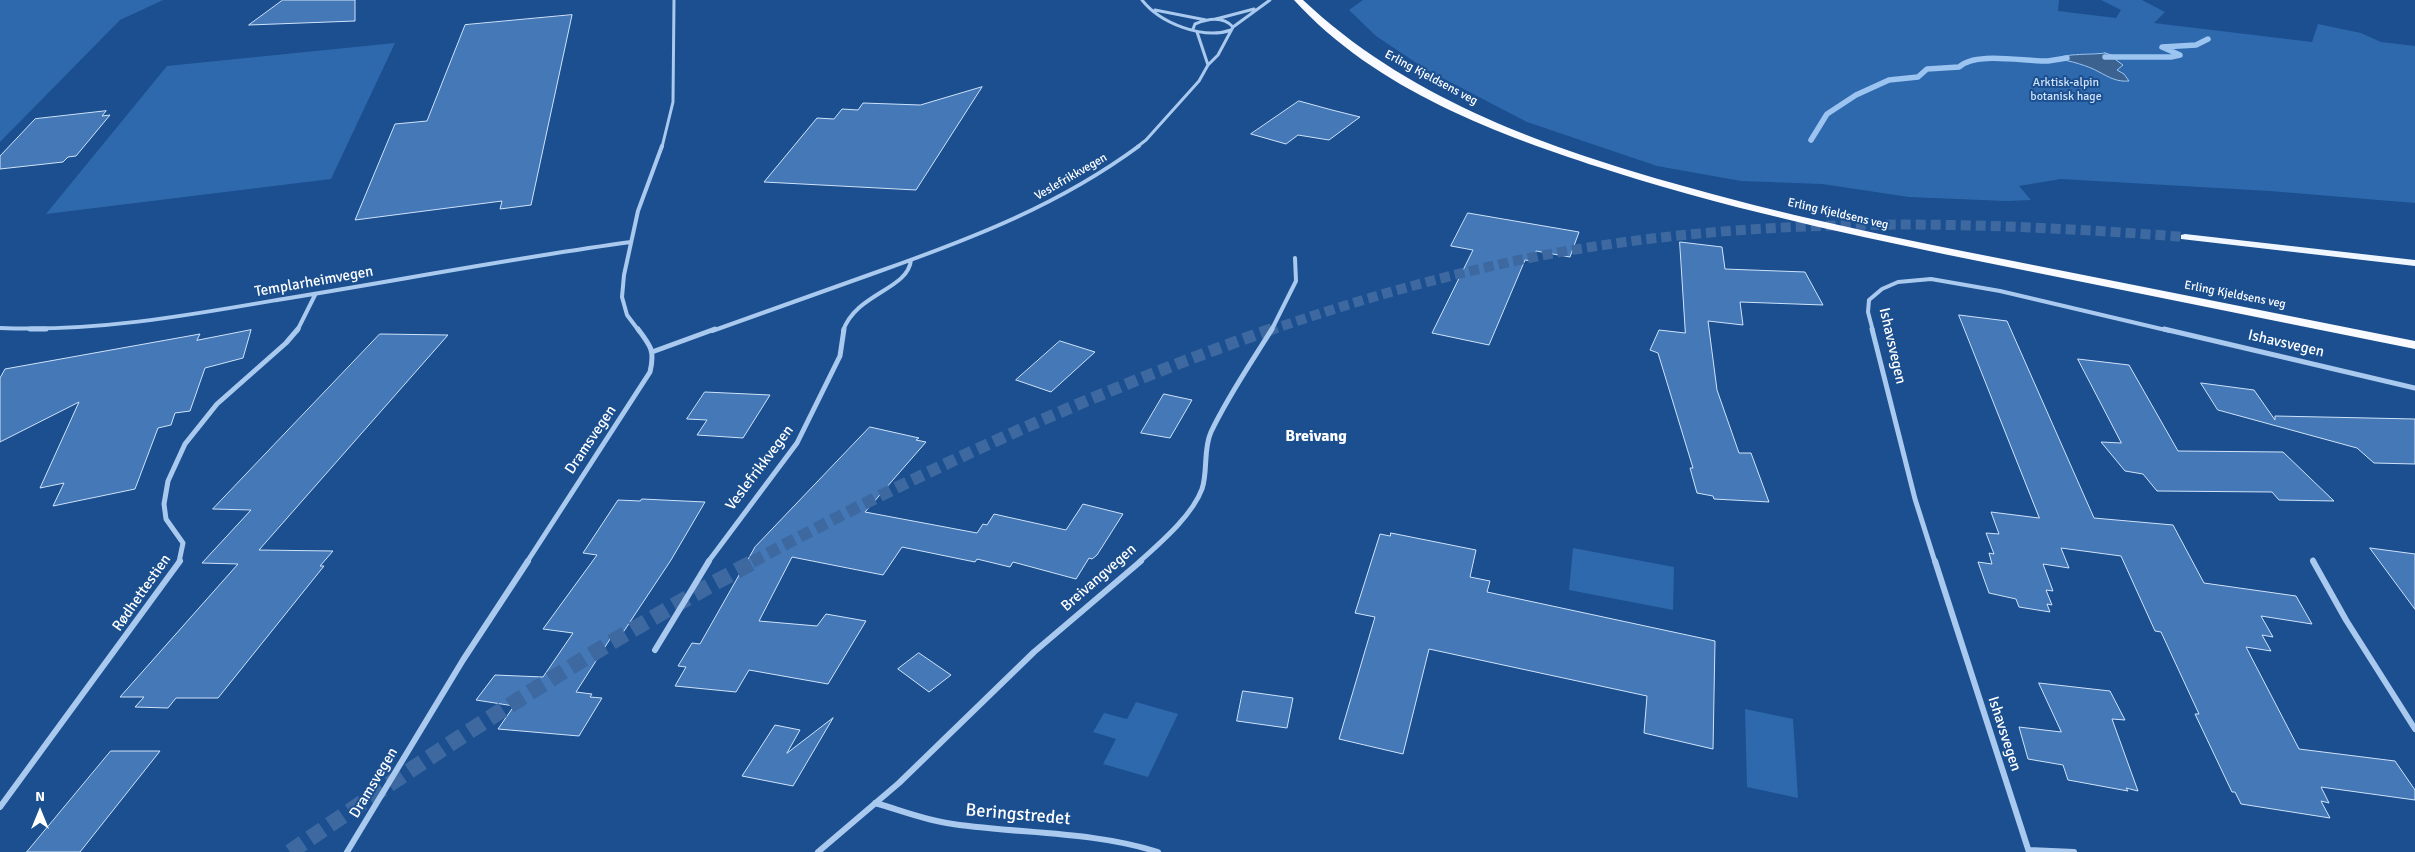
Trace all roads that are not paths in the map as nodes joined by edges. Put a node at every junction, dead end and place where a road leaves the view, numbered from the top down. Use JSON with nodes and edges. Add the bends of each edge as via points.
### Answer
{"nodes":[{"id":1,"x":674,"y":0,"type":"edge"},
{"id":2,"x":1142,"y":0,"type":"edge"},
{"id":3,"x":1270,"y":0,"type":"edge"},
{"id":4,"x":1298,"y":0,"type":"edge"},
{"id":5,"x":1257,"y":8,"type":"junction"},
{"id":6,"x":1154,"y":10,"type":"junction"},
{"id":7,"x":1206,"y":20,"type":"junction"},
{"id":8,"x":1214,"y":20,"type":"junction"},
{"id":9,"x":1232,"y":29,"type":"junction"},
{"id":10,"x":1195,"y":30,"type":"junction"},
{"id":11,"x":1208,"y":65,"type":"junction"},
{"id":12,"x":2185,"y":237,"type":"tunnel mouth"},
{"id":13,"x":631,"y":242,"type":"junction"},
{"id":14,"x":1295,"y":258,"type":"dead end"},
{"id":15,"x":910,"y":260,"type":"junction"},
{"id":16,"x":2415,"y":263,"type":"edge"},
{"id":17,"x":315,"y":295,"type":"junction"},
{"id":18,"x":0,"y":328,"type":"edge"},
{"id":19,"x":2415,"y":344,"type":"edge"},
{"id":20,"x":652,"y":352,"type":"junction"},
{"id":21,"x":2415,"y":388,"type":"edge"},
{"id":22,"x":2313,"y":560,"type":"dead end"},
{"id":23,"x":656,"y":650,"type":"dead end"},
{"id":24,"x":2415,"y":729,"type":"edge"},
{"id":25,"x":875,"y":802,"type":"junction"},
{"id":26,"x":0,"y":807,"type":"edge"},
{"id":27,"x":2029,"y":851,"type":"edge"},
{"id":28,"x":347,"y":852,"type":"edge"},
{"id":29,"x":818,"y":852,"type":"edge"},
{"id":30,"x":1158,"y":852,"type":"edge"},
{"id":31,"x":2074,"y":852,"type":"edge"}],
"edges":[{"from":1,"to":13,"type":"street","via":[[673,102],[667,133],[641,202]]},
{"from":2,"to":6,"type":"street"},
{"from":3,"to":5,"type":"street","name":"Veslefrikkvegen"},
{"from":4,"to":19,"type":"highway","name":"Erling Kjeldsens veg","via":[[1375,64],[1441,102],[1546,146],[1622,172],[1830,228]]},
{"from":5,"to":8,"type":"street","name":"Veslefrikkvegen"},
{"from":5,"to":9,"type":"street","name":"Veslefrikkvegen"},
{"from":6,"to":7,"type":"street"},
{"from":6,"to":10,"type":"street","via":[[1163,18]]},
{"from":7,"to":8,"type":"street"},
{"from":7,"to":10,"type":"street","via":[[1194,24]]},
{"from":8,"to":9,"type":"street","via":[[1228,22]]},
{"from":9,"to":10,"type":"street","via":[[1219,34]]},
{"from":9,"to":11,"type":"street","name":"Veslefrikkvegen","via":[[1218,55]]},
{"from":10,"to":11,"type":"street"},
{"from":11,"to":15,"type":"street","name":"Veslefrikkvegen","via":[[1186,98],[1146,140],[1106,170],[1021,217]]},
{"from":12,"to":16,"type":"main road"},
{"from":13,"to":17,"type":"street","name":"Templarheimvegen","via":[[530,256]]},
{"from":13,"to":20,"type":"street","via":[[622,296],[627,315],[649,343]]},
{"from":14,"to":25,"type":"street","name":"Breivangvegen","via":[[1296,281],[1275,324],[1210,435],[1202,489],[1192,506],[1168,535],[1134,567],[1034,652],[899,783]]},
{"from":15,"to":20,"type":"street","name":"Veslefrikkvegen"},
{"from":15,"to":23,"type":"street","name":"Veslefrikkvegen","via":[[910,270],[903,278],[861,304],[846,322],[840,356],[797,443],[713,554]]},
{"from":17,"to":18,"type":"street","name":"Templarheimvegen","via":[[119,326],[49,331]]},
{"from":17,"to":26,"type":"street","name":"Rødhettestien","via":[[296,333],[198,423],[188,439],[167,485],[164,503],[166,520],[184,544],[178,565]]},
{"from":20,"to":28,"type":"street","name":"Dramsvegen","via":[[650,372],[638,392],[463,660]]},
{"from":21,"to":27,"type":"street","name":"Ishavsvegen","via":[[1985,288],[1926,278],[1877,291],[1869,300],[1868,312],[1915,499]]},
{"from":22,"to":24,"type":"street","via":[[2346,620]]},
{"from":25,"to":29,"type":"street","name":"Breivangvegen"},
{"from":25,"to":30,"type":"street","name":"Beringstredet","via":[[951,824],[1096,838],[1130,843]]},
{"from":27,"to":31,"type":"street"}]}
